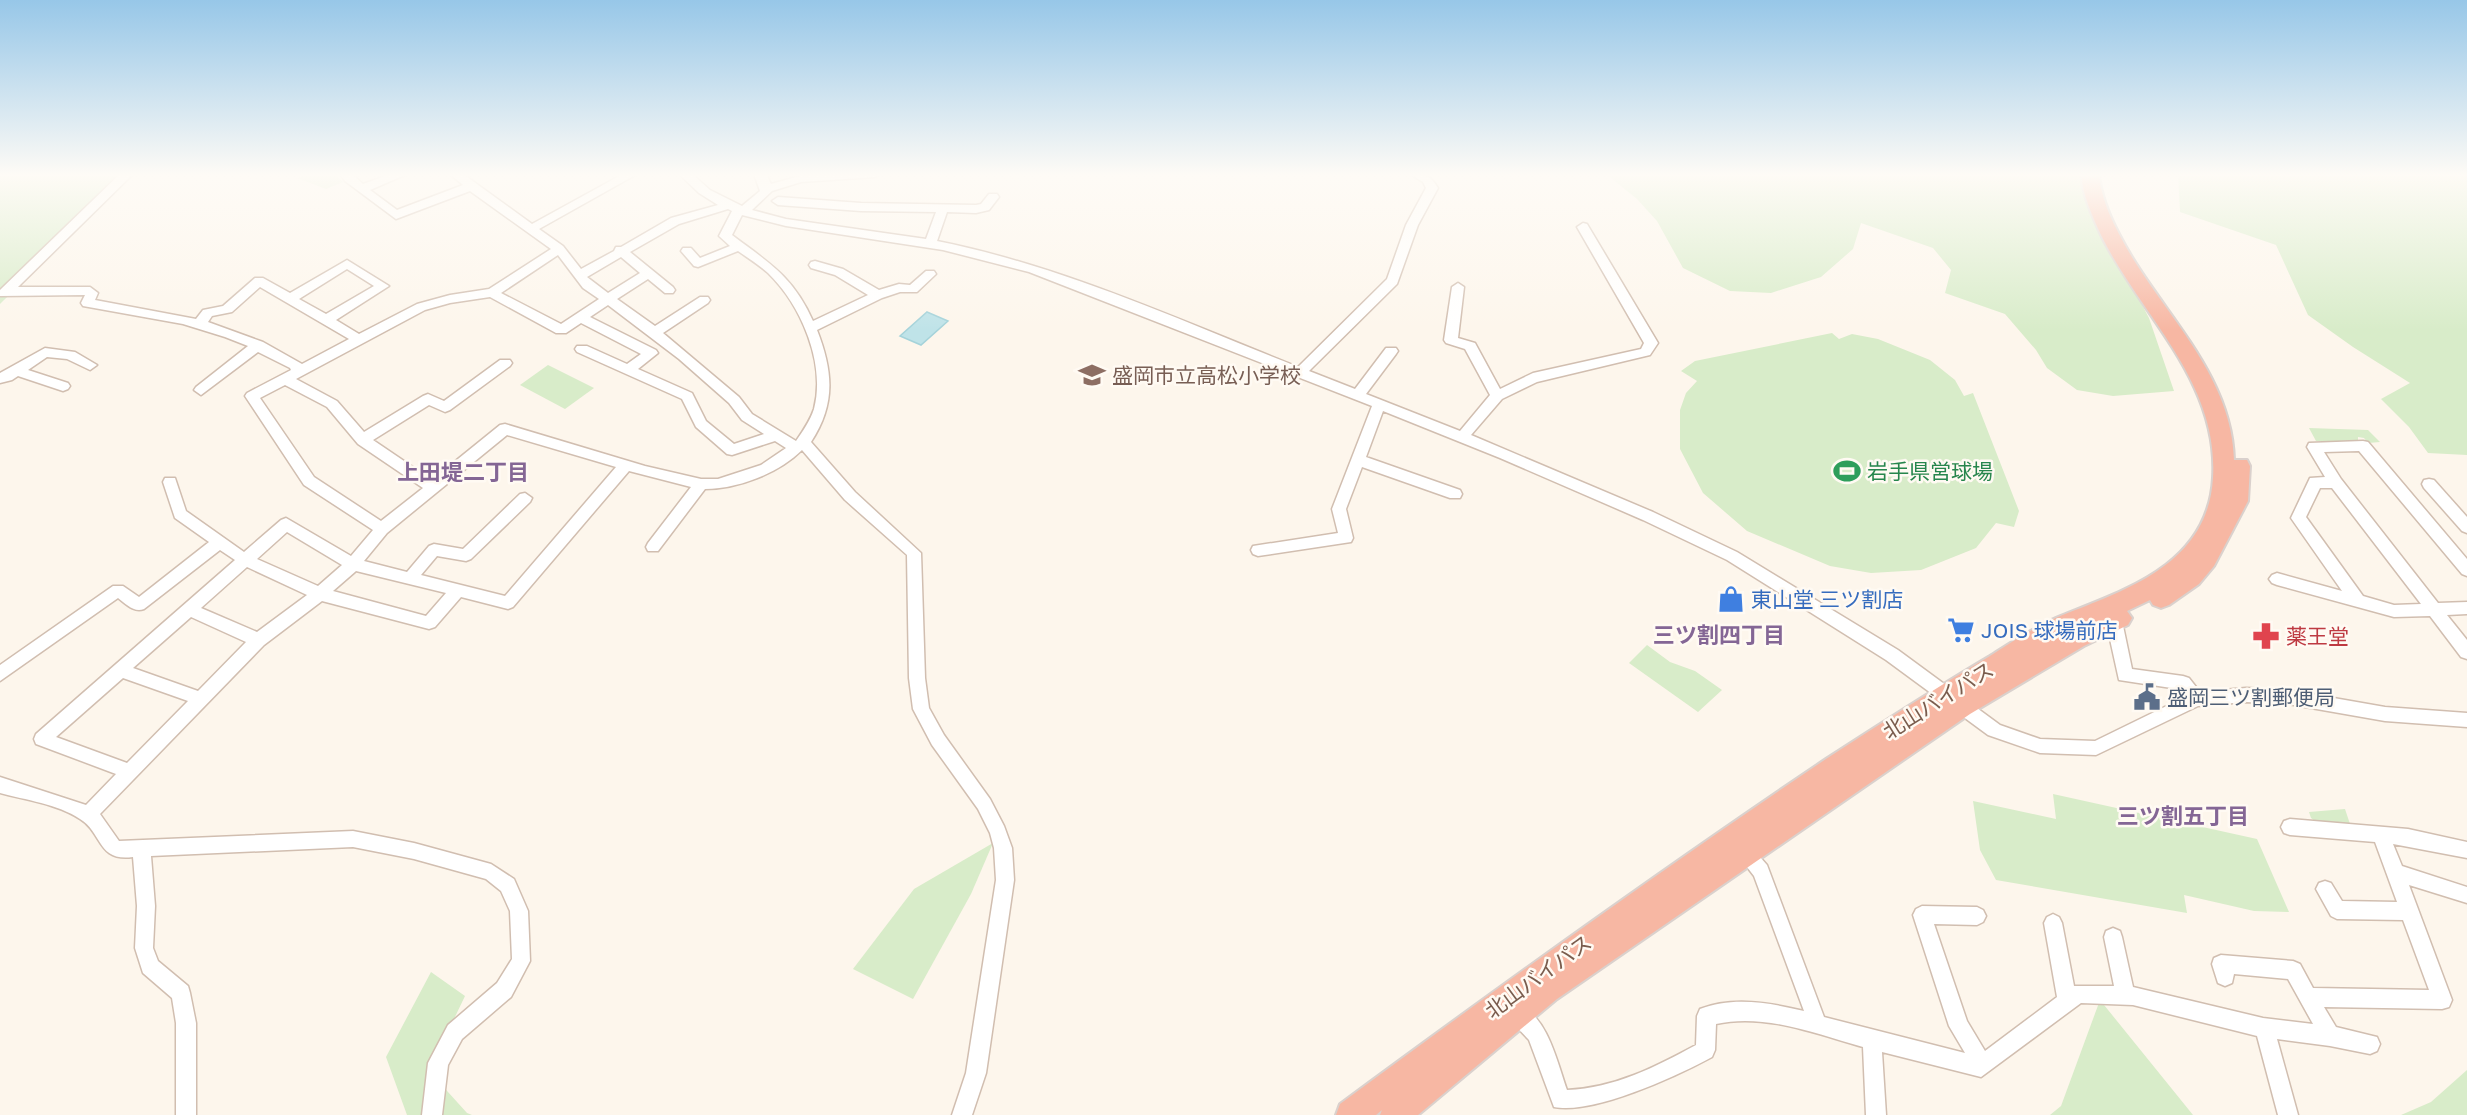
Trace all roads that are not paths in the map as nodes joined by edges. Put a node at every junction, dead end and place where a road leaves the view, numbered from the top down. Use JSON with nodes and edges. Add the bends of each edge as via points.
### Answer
{"nodes":[{"id":1,"x":73,"y":226,"type":"edge"},
{"id":2,"x":528,"y":226,"type":"edge"},
{"id":3,"x":535,"y":226,"type":"edge"},
{"id":4,"x":664,"y":226,"type":"edge"},
{"id":5,"x":729,"y":226,"type":"edge"},
{"id":6,"x":817,"y":226,"type":"edge"},
{"id":7,"x":936,"y":226,"type":"edge"},
{"id":8,"x":1412,"y":226,"type":"edge"},
{"id":9,"x":2105,"y":226,"type":"edge"},
{"id":10,"x":2114,"y":226,"type":"edge"},
{"id":11,"x":1583,"y":227,"type":"dead end"},
{"id":12,"x":531,"y":228,"type":"junction"},
{"id":13,"x":930,"y":244,"type":"junction"},
{"id":14,"x":738,"y":247,"type":"junction"},
{"id":15,"x":559,"y":249,"type":"junction"},
{"id":16,"x":620,"y":250,"type":"junction"},
{"id":17,"x":687,"y":251,"type":"dead end"},
{"id":18,"x":815,"y":265,"type":"dead end"},
{"id":19,"x":648,"y":273,"type":"junction"},
{"id":20,"x":930,"y":274,"type":"dead end"},
{"id":21,"x":579,"y":276,"type":"junction"},
{"id":22,"x":1458,"y":286,"type":"dead end"},
{"id":23,"x":669,"y":290,"type":"dead end"},
{"id":24,"x":492,"y":293,"type":"junction"},
{"id":25,"x":3,"y":294,"type":"edge"},
{"id":26,"x":878,"y":296,"type":"junction"},
{"id":27,"x":290,"y":299,"type":"junction"},
{"id":28,"x":607,"y":299,"type":"junction"},
{"id":29,"x":704,"y":300,"type":"dead end"},
{"id":30,"x":581,"y":318,"type":"junction"},
{"id":31,"x":326,"y":320,"type":"junction"},
{"id":32,"x":200,"y":323,"type":"junction"},
{"id":33,"x":810,"y":328,"type":"junction"},
{"id":34,"x":654,"y":333,"type":"junction"},
{"id":35,"x":360,"y":340,"type":"junction"},
{"id":36,"x":667,"y":343,"type":"junction"},
{"id":37,"x":258,"y":345,"type":"junction"},
{"id":38,"x":582,"y":349,"type":"dead end"},
{"id":39,"x":1390,"y":351,"type":"dead end"},
{"id":40,"x":651,"y":353,"type":"junction"},
{"id":41,"x":505,"y":363,"type":"dead end"},
{"id":42,"x":90,"y":365,"type":"dead end"},
{"id":43,"x":629,"y":369,"type":"junction"},
{"id":44,"x":18,"y":371,"type":"junction"},
{"id":45,"x":300,"y":371,"type":"junction"},
{"id":46,"x":1299,"y":373,"type":"junction"},
{"id":47,"x":0,"y":378,"type":"edge"},
{"id":48,"x":285,"y":379,"type":"junction"},
{"id":49,"x":63,"y":386,"type":"dead end"},
{"id":50,"x":201,"y":390,"type":"dead end"},
{"id":51,"x":1358,"y":396,"type":"junction"},
{"id":52,"x":1497,"y":396,"type":"junction"},
{"id":53,"x":1379,"y":405,"type":"junction"},
{"id":54,"x":775,"y":436,"type":"junction"},
{"id":55,"x":1462,"y":437,"type":"junction"},
{"id":56,"x":363,"y":440,"type":"junction"},
{"id":57,"x":1358,"y":460,"type":"junction"},
{"id":58,"x":626,"y":465,"type":"junction"},
{"id":59,"x":170,"y":482,"type":"dead end"},
{"id":60,"x":2336,"y":483,"type":"junction"},
{"id":61,"x":701,"y":484,"type":"junction"},
{"id":62,"x":2429,"y":484,"type":"dead end"},
{"id":63,"x":433,"y":488,"type":"junction"},
{"id":64,"x":1455,"y":494,"type":"dead end"},
{"id":65,"x":525,"y":498,"type":"dead end"},
{"id":66,"x":2467,"y":527,"type":"edge"},
{"id":67,"x":382,"y":529,"type":"junction"},
{"id":68,"x":219,"y":542,"type":"junction"},
{"id":69,"x":653,"y":547,"type":"dead end"},
{"id":70,"x":1257,"y":550,"type":"dead end"},
{"id":71,"x":245,"y":560,"type":"junction"},
{"id":72,"x":353,"y":564,"type":"junction"},
{"id":73,"x":2467,"y":570,"type":"edge"},
{"id":74,"x":410,"y":578,"type":"junction"},
{"id":75,"x":2277,"y":579,"type":"dead end"},
{"id":76,"x":458,"y":590,"type":"junction"},
{"id":77,"x":320,"y":594,"type":"junction"},
{"id":78,"x":2358,"y":601,"type":"junction"},
{"id":79,"x":2467,"y":608,"type":"edge"},
{"id":80,"x":189,"y":609,"type":"junction"},
{"id":81,"x":2434,"y":609,"type":"junction"},
{"id":82,"x":2114,"y":621,"type":"junction"},
{"id":83,"x":258,"y":640,"type":"junction"},
{"id":84,"x":2467,"y":652,"type":"edge"},
{"id":85,"x":120,"y":670,"type":"junction"},
{"id":86,"x":0,"y":674,"type":"edge"},
{"id":87,"x":199,"y":698,"type":"junction"},
{"id":88,"x":2196,"y":699,"type":"junction"},
{"id":89,"x":1953,"y":700,"type":"junction"},
{"id":90,"x":2467,"y":720,"type":"edge"},
{"id":91,"x":129,"y":771,"type":"junction"},
{"id":92,"x":0,"y":785,"type":"edge"},
{"id":93,"x":88,"y":814,"type":"junction"},
{"id":94,"x":2290,"y":826,"type":"dead end"},
{"id":95,"x":2381,"y":834,"type":"junction"},
{"id":96,"x":141,"y":848,"type":"junction"},
{"id":97,"x":2467,"y":850,"type":"edge"},
{"id":98,"x":1746,"y":854,"type":"junction"},
{"id":99,"x":2394,"y":872,"type":"junction"},
{"id":100,"x":2325,"y":889,"type":"dead end"},
{"id":101,"x":2467,"y":896,"type":"edge"},
{"id":102,"x":2409,"y":911,"type":"junction"},
{"id":103,"x":1977,"y":916,"type":"dead end"},
{"id":104,"x":2053,"y":923,"type":"dead end"},
{"id":105,"x":2113,"y":937,"type":"dead end"},
{"id":106,"x":2225,"y":977,"type":"dead end"},
{"id":107,"x":2126,"y":997,"type":"junction"},
{"id":108,"x":2308,"y":997,"type":"junction"},
{"id":109,"x":2067,"y":1000,"type":"junction"},
{"id":110,"x":1518,"y":1014,"type":"junction"},
{"id":111,"x":1816,"y":1024,"type":"junction"},
{"id":112,"x":2264,"y":1028,"type":"junction"},
{"id":113,"x":2330,"y":1036,"type":"junction"},
{"id":114,"x":1872,"y":1040,"type":"junction"},
{"id":115,"x":2370,"y":1044,"type":"dead end"},
{"id":116,"x":1983,"y":1065,"type":"junction"},
{"id":117,"x":186,"y":1115,"type":"edge"},
{"id":118,"x":432,"y":1115,"type":"edge"},
{"id":119,"x":962,"y":1115,"type":"edge"},
{"id":120,"x":1351,"y":1115,"type":"edge"},
{"id":121,"x":1395,"y":1115,"type":"edge"},
{"id":122,"x":1876,"y":1115,"type":"edge"},
{"id":123,"x":2288,"y":1115,"type":"edge"}],
"edges":[{"from":1,"to":25,"type":"street"},
{"from":2,"to":12,"type":"street"},
{"from":3,"to":12,"type":"street"},
{"from":4,"to":16,"type":"street"},
{"from":5,"to":14,"type":"street","via":[[725,236]]},
{"from":6,"to":13,"type":"street"},
{"from":7,"to":13,"type":"street"},
{"from":8,"to":46,"type":"street","via":[[1393,281]]},
{"from":9,"to":89,"type":"highway","name":"北山バイパス","via":[[2113,245],[2180,341],[2216,406],[2225,443],[2217,515],[2194,551],[2144,594],[2048,632]]},
{"from":10,"to":82,"type":"highway","name":"北山バイパス","via":[[2124,249],[2222,391],[2236,432],[2239,469],[2237,501],[2206,560],[2169,595]]},
{"from":11,"to":52,"type":"street","via":[[1651,343],[1645,352],[1533,378]]},
{"from":12,"to":15,"type":"street"},
{"from":13,"to":46,"type":"street","via":[[1015,262],[1056,276]]},
{"from":14,"to":17,"type":"street","via":[[699,263]]},
{"from":14,"to":33,"type":"street","via":[[773,271],[799,305]]},
{"from":15,"to":21,"type":"street"},
{"from":15,"to":24,"type":"street"},
{"from":16,"to":19,"type":"street"},
{"from":16,"to":21,"type":"street"},
{"from":18,"to":26,"type":"street","via":[[839,272]]},
{"from":19,"to":23,"type":"street"},
{"from":19,"to":28,"type":"street"},
{"from":20,"to":26,"type":"street","via":[[912,289],[899,288]]},
{"from":21,"to":28,"type":"street"},
{"from":22,"to":52,"type":"street","via":[[1451,340],[1470,346]]},
{"from":24,"to":30,"type":"street","via":[[561,330]]},
{"from":24,"to":35,"type":"street","via":[[421,307]]},
{"from":25,"to":32,"type":"street","via":[[90,291],[87,303]]},
{"from":26,"to":33,"type":"street"},
{"from":27,"to":31,"type":"street"},
{"from":27,"to":31,"type":"street","via":[[347,264],[383,286]]},
{"from":27,"to":32,"type":"street","via":[[259,281],[227,309],[208,313]]},
{"from":28,"to":30,"type":"street"},
{"from":28,"to":34,"type":"street"},
{"from":29,"to":34,"type":"street"},
{"from":30,"to":40,"type":"street"},
{"from":31,"to":35,"type":"street"},
{"from":32,"to":37,"type":"street"},
{"from":33,"to":119,"type":"street","via":[[822,369],[822,402],[815,426],[803,442],[850,496],[914,553],[921,710],[984,804],[1003,848],[1005,880],[976,1073]]},
{"from":34,"to":36,"type":"street"},
{"from":35,"to":45,"type":"street"},
{"from":36,"to":40,"type":"street"},
{"from":36,"to":54,"type":"street","via":[[734,400],[747,417]]},
{"from":37,"to":45,"type":"street"},
{"from":37,"to":50,"type":"street"},
{"from":38,"to":43,"type":"street"},
{"from":39,"to":51,"type":"street"},
{"from":40,"to":43,"type":"street"},
{"from":41,"to":56,"type":"street","via":[[445,407],[428,399]]},
{"from":42,"to":44,"type":"street","via":[[70,355],[45,352]]},
{"from":43,"to":54,"type":"street","via":[[687,396],[701,424],[732,450]]},
{"from":44,"to":47,"type":"street"},
{"from":44,"to":49,"type":"street"},
{"from":45,"to":48,"type":"street"},
{"from":46,"to":51,"type":"street"},
{"from":48,"to":56,"type":"street","via":[[332,404]]},
{"from":48,"to":67,"type":"street","via":[[252,396],[309,481]]},
{"from":51,"to":53,"type":"street"},
{"from":52,"to":55,"type":"street"},
{"from":53,"to":55,"type":"street"},
{"from":53,"to":57,"type":"street"},
{"from":54,"to":61,"type":"street","via":[[796,448],[766,469],[718,484]]},
{"from":55,"to":89,"type":"street","via":[[1732,556],[1882,649]]},
{"from":56,"to":63,"type":"street"},
{"from":57,"to":64,"type":"street"},
{"from":57,"to":70,"type":"street","via":[[1339,509],[1346,538]]},
{"from":58,"to":61,"type":"street"},
{"from":58,"to":63,"type":"street","via":[[505,429]]},
{"from":58,"to":76,"type":"street","via":[[508,603]]},
{"from":59,"to":68,"type":"street","via":[[180,514]]},
{"from":60,"to":73,"type":"street","via":[[2314,447],[2363,446]]},
{"from":60,"to":78,"type":"street","via":[[2316,482],[2298,519]]},
{"from":60,"to":81,"type":"street"},
{"from":61,"to":69,"type":"street"},
{"from":62,"to":66,"type":"street"},
{"from":63,"to":67,"type":"street"},
{"from":65,"to":74,"type":"street","via":[[466,555],[434,550]]},
{"from":67,"to":72,"type":"street"},
{"from":68,"to":71,"type":"street"},
{"from":68,"to":86,"type":"street","via":[[139,604],[118,590]]},
{"from":71,"to":72,"type":"street","via":[[285,524]]},
{"from":71,"to":77,"type":"street"},
{"from":71,"to":80,"type":"street"},
{"from":72,"to":74,"type":"street"},
{"from":72,"to":77,"type":"street"},
{"from":74,"to":76,"type":"street"},
{"from":75,"to":78,"type":"street"},
{"from":76,"to":77,"type":"street","via":[[429,623]]},
{"from":77,"to":83,"type":"street"},
{"from":78,"to":81,"type":"street","via":[[2394,611]]},
{"from":79,"to":81,"type":"street"},
{"from":80,"to":83,"type":"street"},
{"from":80,"to":85,"type":"street"},
{"from":81,"to":84,"type":"street"},
{"from":82,"to":88,"type":"street","via":[[2125,675],[2183,683]]},
{"from":82,"to":89,"type":"highway","name":"北山バイパス"},
{"from":83,"to":87,"type":"street"},
{"from":85,"to":87,"type":"street"},
{"from":85,"to":91,"type":"street","via":[[42,739]]},
{"from":87,"to":91,"type":"street"},
{"from":88,"to":89,"type":"street","via":[[2096,748],[2040,746],[1994,730]]},
{"from":88,"to":90,"type":"street","via":[[2288,697],[2385,714]]},
{"from":89,"to":98,"type":"highway","name":"北山バイパス"},
{"from":89,"to":120,"type":"highway","name":"北山バイパス","via":[[1858,751],[1544,970]]},
{"from":91,"to":93,"type":"street"},
{"from":92,"to":93,"type":"street"},
{"from":93,"to":96,"type":"street","via":[[108,844],[124,852]]},
{"from":94,"to":95,"type":"street"},
{"from":95,"to":97,"type":"street"},
{"from":95,"to":99,"type":"street"},
{"from":96,"to":117,"type":"street","via":[[146,906],[144,948],[150,967],[181,993],[186,1023]]},
{"from":96,"to":118,"type":"street","via":[[353,839],[491,872],[508,885],[519,911],[521,961],[504,990],[455,1032],[438,1063]]},
{"from":98,"to":110,"type":"highway","name":"北山バイパス","via":[[1547,989]]},
{"from":98,"to":111,"type":"street","via":[[1761,871]]},
{"from":99,"to":101,"type":"street"},
{"from":99,"to":102,"type":"street"},
{"from":100,"to":102,"type":"street","via":[[2337,910]]},
{"from":102,"to":108,"type":"street","via":[[2442,1000]]},
{"from":103,"to":116,"type":"street","via":[[1922,915],[1959,1026]]},
{"from":104,"to":109,"type":"street"},
{"from":105,"to":107,"type":"street"},
{"from":106,"to":108,"type":"street","via":[[2221,964],[2293,970]]},
{"from":107,"to":109,"type":"street","via":[[2078,994]]},
{"from":107,"to":112,"type":"street"},
{"from":108,"to":113,"type":"street"},
{"from":109,"to":116,"type":"street"},
{"from":110,"to":111,"type":"street","via":[[1536,1034],[1561,1100],[1626,1089],[1681,1065],[1705,1050],[1707,1016],[1724,1011]]},
{"from":110,"to":121,"type":"highway","name":"北山バイパス"},
{"from":111,"to":114,"type":"street"},
{"from":112,"to":113,"type":"street"},
{"from":112,"to":123,"type":"street"},
{"from":113,"to":115,"type":"street"},
{"from":114,"to":116,"type":"street"},
{"from":114,"to":122,"type":"street"}]}
